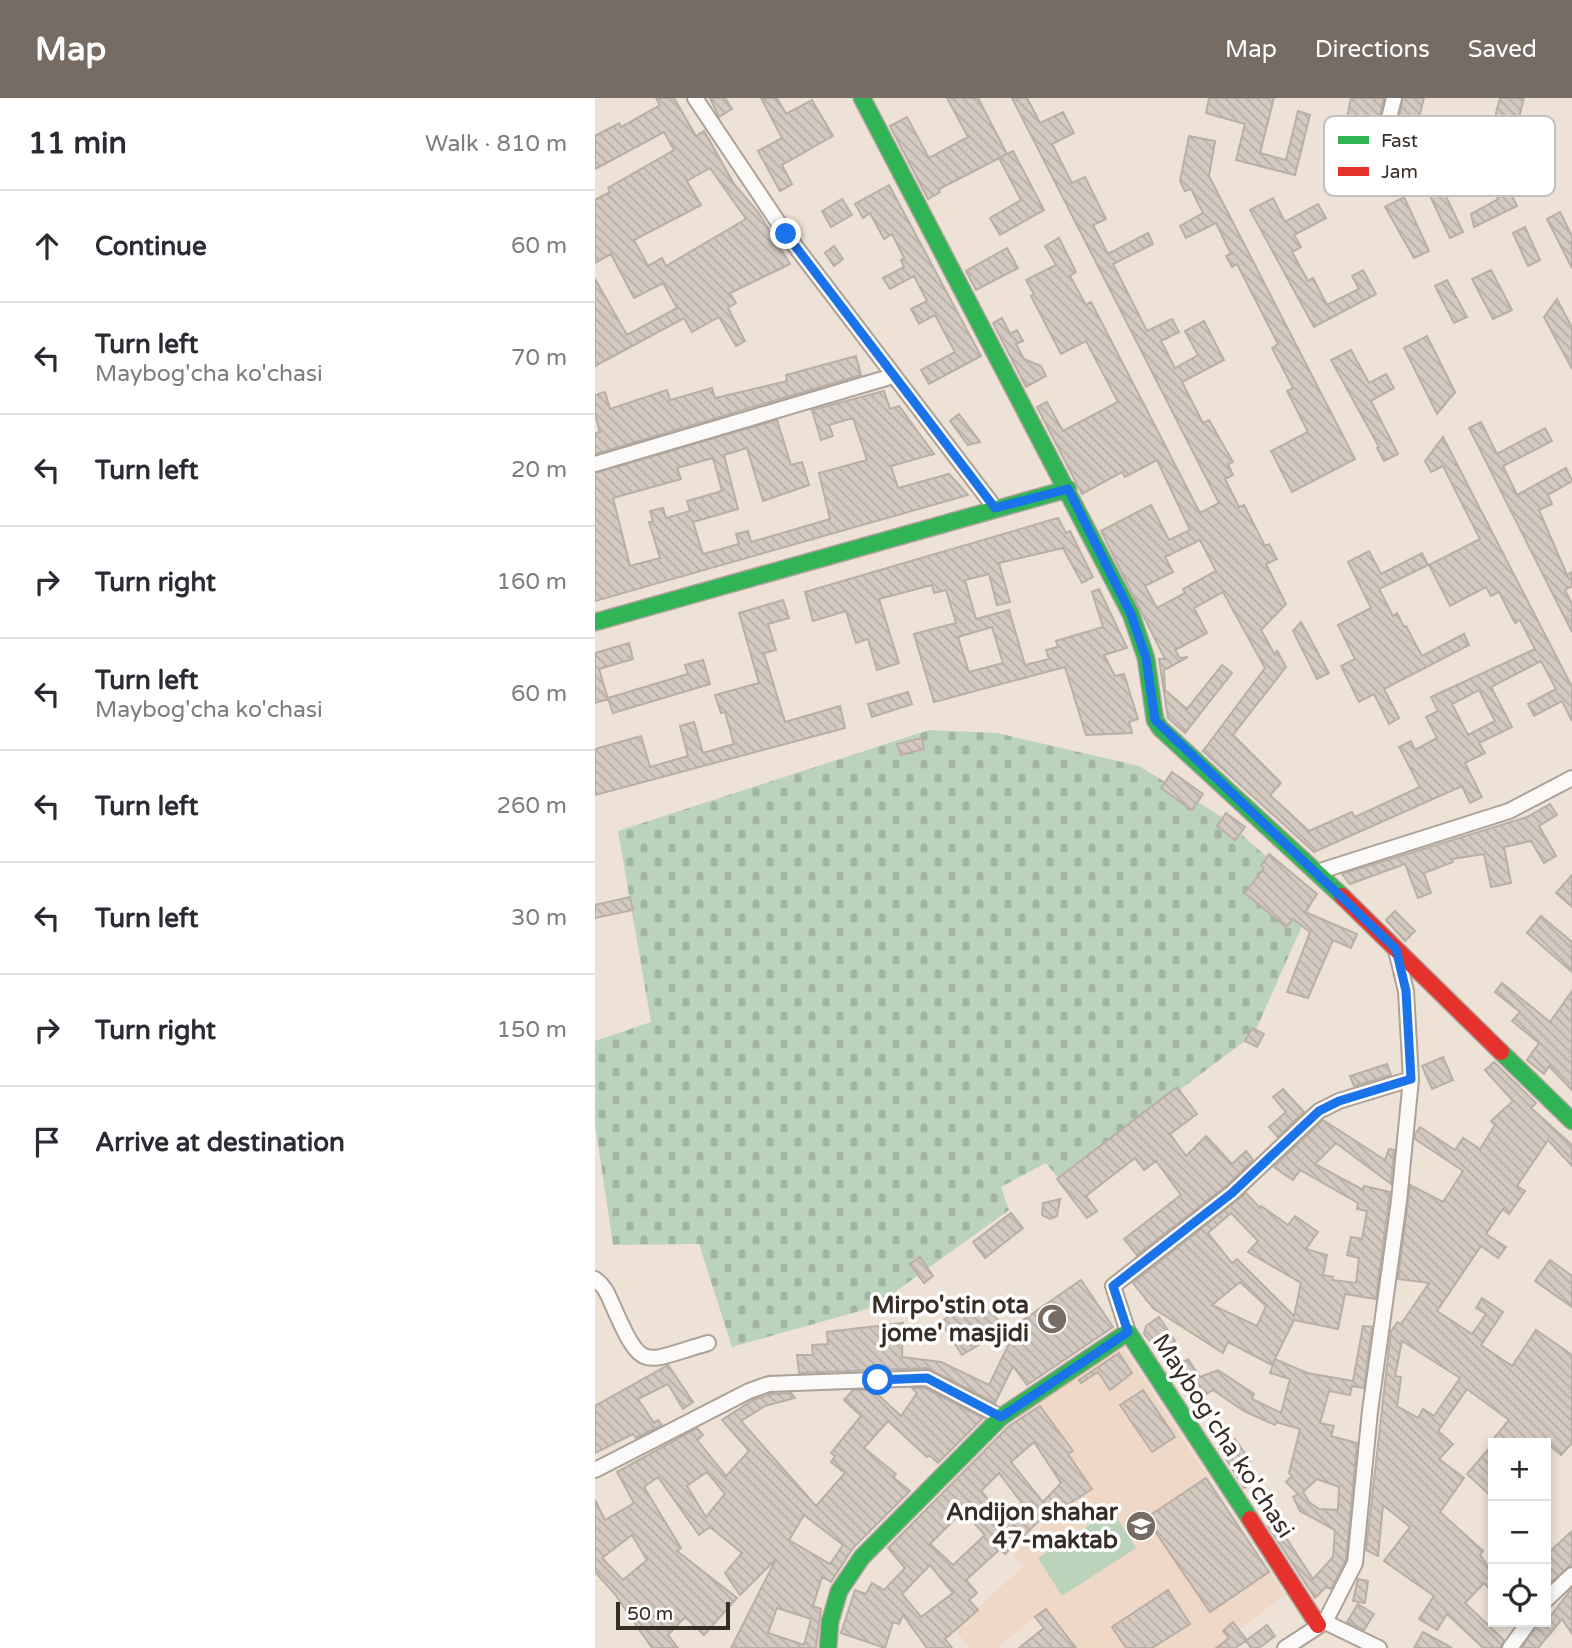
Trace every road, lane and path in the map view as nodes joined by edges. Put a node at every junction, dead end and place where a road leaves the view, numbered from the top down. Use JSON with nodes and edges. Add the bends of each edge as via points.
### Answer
{"nodes":[{"id":1,"x":695,"y":98,"type":"edge"},
{"id":2,"x":862,"y":98,"type":"edge"},
{"id":3,"x":1394,"y":98,"type":"edge"},
{"id":4,"x":1390,"y":116,"type":"edge"},
{"id":5,"x":893,"y":376,"type":"junction"},
{"id":6,"x":595,"y":464,"type":"edge"},
{"id":7,"x":1068,"y":489,"type":"junction"},
{"id":8,"x":995,"y":508,"type":"junction"},
{"id":9,"x":595,"y":622,"type":"edge"},
{"id":10,"x":1572,"y":778,"type":"edge"},
{"id":11,"x":1317,"y":872,"type":"junction"},
{"id":12,"x":1396,"y":949,"type":"junction"},
{"id":13,"x":1411,"y":1079,"type":"junction"},
{"id":14,"x":1572,"y":1121,"type":"edge"},
{"id":15,"x":595,"y":1279,"type":"edge"},
{"id":16,"x":1128,"y":1332,"type":"junction"},
{"id":17,"x":708,"y":1343,"type":"dead end"},
{"id":18,"x":1001,"y":1417,"type":"junction"},
{"id":19,"x":595,"y":1470,"type":"edge"},
{"id":20,"x":1572,"y":1575,"type":"edge"},
{"id":21,"x":1551,"y":1595,"type":"edge"},
{"id":22,"x":1322,"y":1624,"type":"junction"},
{"id":23,"x":1525,"y":1627,"type":"edge"},
{"id":24,"x":828,"y":1648,"type":"edge"},
{"id":25,"x":1285,"y":1648,"type":"edge"},
{"id":26,"x":1378,"y":1648,"type":"edge"},
{"id":27,"x":1510,"y":1648,"type":"edge"}],
"edges":[{"from":1,"to":5,"type":"street","via":[[786,234]]},
{"from":2,"to":7,"type":"street"},
{"from":3,"to":4,"type":"street"},
{"from":5,"to":6,"type":"street"},
{"from":5,"to":8,"type":"street"},
{"from":7,"to":8,"type":"street"},
{"from":7,"to":11,"type":"street","via":[[1131,614],[1146,658],[1155,720]]},
{"from":8,"to":9,"type":"street"},
{"from":10,"to":11,"type":"street","via":[[1510,811]]},
{"from":11,"to":12,"type":"street"},
{"from":12,"to":13,"type":"street","via":[[1406,991]]},
{"from":12,"to":14,"type":"street"},
{"from":13,"to":16,"type":"street","via":[[1319,1111],[1232,1193],[1113,1286]]},
{"from":13,"to":22,"type":"street","via":[[1355,1563]]},
{"from":15,"to":17,"type":"street","via":[[604,1287],[631,1348],[643,1358]]},
{"from":16,"to":18,"type":"street","name":"Maybog'cha ko'chasi"},
{"from":16,"to":22,"type":"street","name":"Maybog'cha ko'chasi"},
{"from":18,"to":19,"type":"street","via":[[927,1378],[769,1384]]},
{"from":18,"to":24,"type":"street","name":"Maybog'cha ko'chasi","via":[[862,1557],[839,1591],[829,1622]]},
{"from":20,"to":21,"type":"street"},
{"from":22,"to":25,"type":"street"},
{"from":22,"to":26,"type":"street"},
{"from":23,"to":27,"type":"street"}]}
